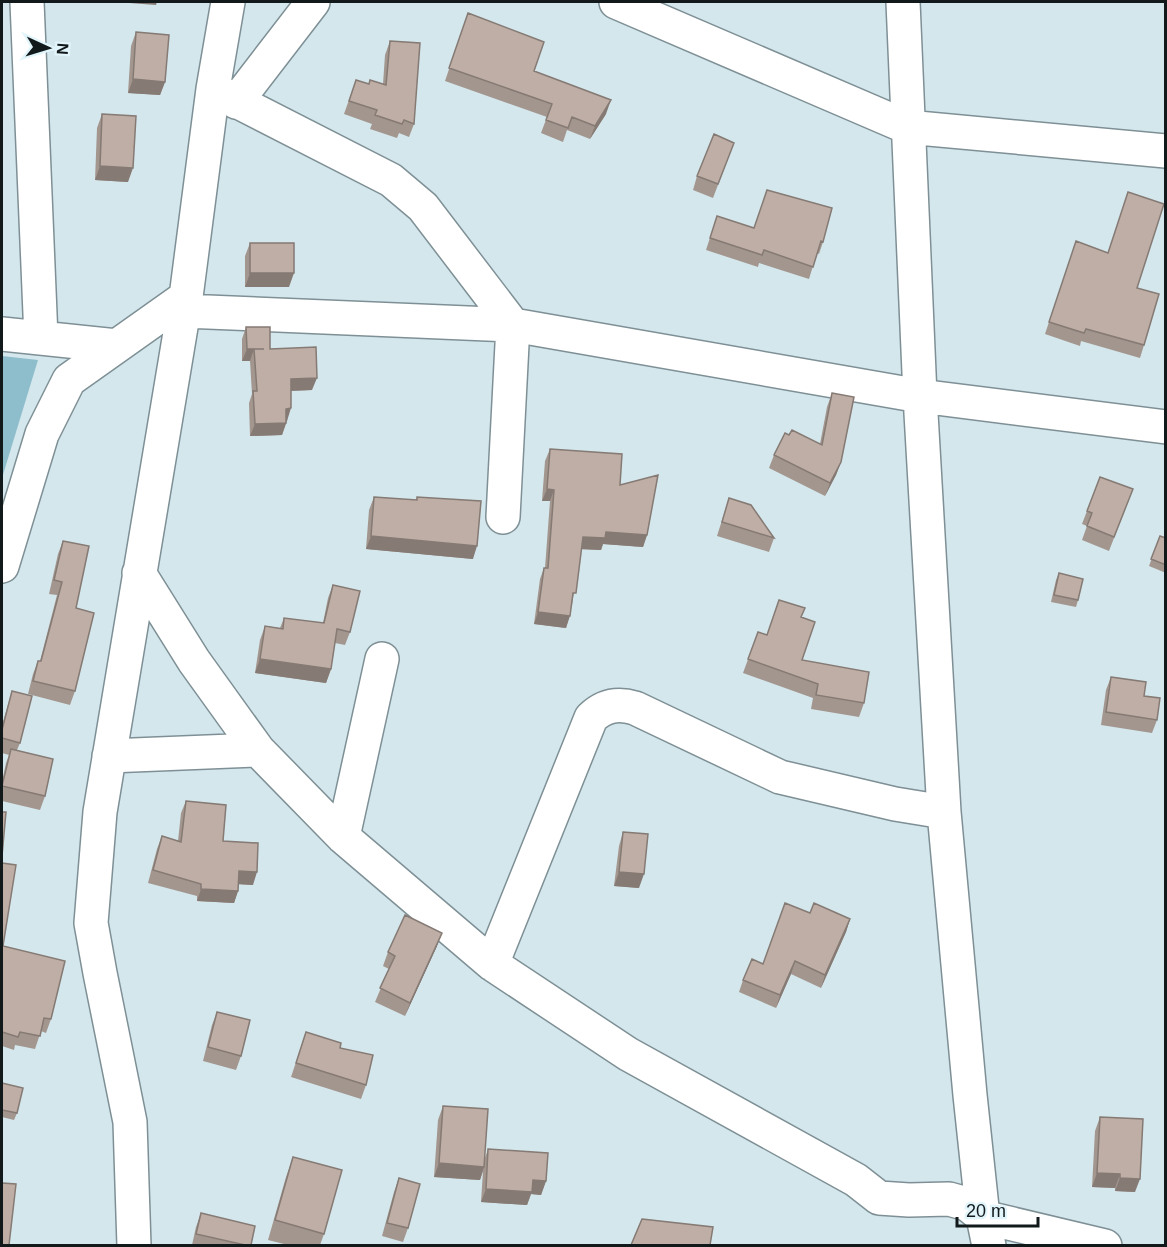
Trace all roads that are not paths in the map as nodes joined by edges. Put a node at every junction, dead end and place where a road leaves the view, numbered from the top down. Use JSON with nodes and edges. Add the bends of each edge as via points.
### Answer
{"nodes":[{"id":1,"x":27,"y":2,"type":"edge"},
{"id":2,"x":228,"y":2,"type":"edge"},
{"id":3,"x":314,"y":2,"type":"edge"},
{"id":4,"x":616,"y":2,"type":"edge"},
{"id":5,"x":903,"y":2,"type":"edge"},
{"id":6,"x":224,"y":95,"type":"junction"},
{"id":7,"x":907,"y":127,"type":"junction"},
{"id":8,"x":1166,"y":151,"type":"edge"},
{"id":9,"x":185,"y":304,"type":"junction"},
{"id":10,"x":513,"y":325,"type":"junction"},
{"id":11,"x":2,"y":334,"type":"edge"},
{"id":12,"x":42,"y":338,"type":"junction"},
{"id":13,"x":117,"y":346,"type":"junction"},
{"id":14,"x":920,"y":396,"type":"junction"},
{"id":15,"x":1166,"y":427,"type":"edge"},
{"id":16,"x":503,"y":517,"type":"dead end"},
{"id":17,"x":2,"y":566,"type":"edge"},
{"id":18,"x":139,"y":573,"type":"junction"},
{"id":19,"x":382,"y":659,"type":"dead end"},
{"id":20,"x":258,"y":750,"type":"junction"},
{"id":21,"x":109,"y":756,"type":"junction"},
{"id":22,"x":944,"y":812,"type":"junction"},
{"id":23,"x":344,"y":837,"type":"junction"},
{"id":24,"x":492,"y":964,"type":"junction"},
{"id":25,"x":986,"y":1231,"type":"edge"},
{"id":26,"x":134,"y":1245,"type":"edge"},
{"id":27,"x":1104,"y":1245,"type":"edge"}],
"edges":[{"from":1,"to":12,"type":"street"},
{"from":2,"to":6,"type":"street"},
{"from":3,"to":6,"type":"street"},
{"from":4,"to":7,"type":"street"},
{"from":5,"to":7,"type":"street"},
{"from":6,"to":9,"type":"street"},
{"from":6,"to":10,"type":"street","via":[[391,180],[423,207]]},
{"from":7,"to":8,"type":"street"},
{"from":7,"to":14,"type":"street"},
{"from":9,"to":10,"type":"street"},
{"from":9,"to":13,"type":"street"},
{"from":9,"to":18,"type":"street"},
{"from":10,"to":14,"type":"street"},
{"from":10,"to":16,"type":"street"},
{"from":11,"to":12,"type":"street"},
{"from":12,"to":13,"type":"street"},
{"from":13,"to":17,"type":"street","via":[[69,380],[42,434]]},
{"from":14,"to":15,"type":"street"},
{"from":14,"to":22,"type":"street"},
{"from":18,"to":20,"type":"street","via":[[194,661]]},
{"from":18,"to":21,"type":"street"},
{"from":19,"to":23,"type":"street"},
{"from":20,"to":21,"type":"street"},
{"from":20,"to":23,"type":"street"},
{"from":21,"to":26,"type":"street","via":[[91,923],[130,1122]]},
{"from":22,"to":24,"type":"street","via":[[780,777],[635,708],[624,705],[599,710],[591,718]]},
{"from":22,"to":25,"type":"street"},
{"from":23,"to":24,"type":"street"},
{"from":24,"to":25,"type":"street","via":[[628,1054],[856,1180],[879,1198],[949,1199],[968,1204]]},
{"from":25,"to":27,"type":"street"}]}
